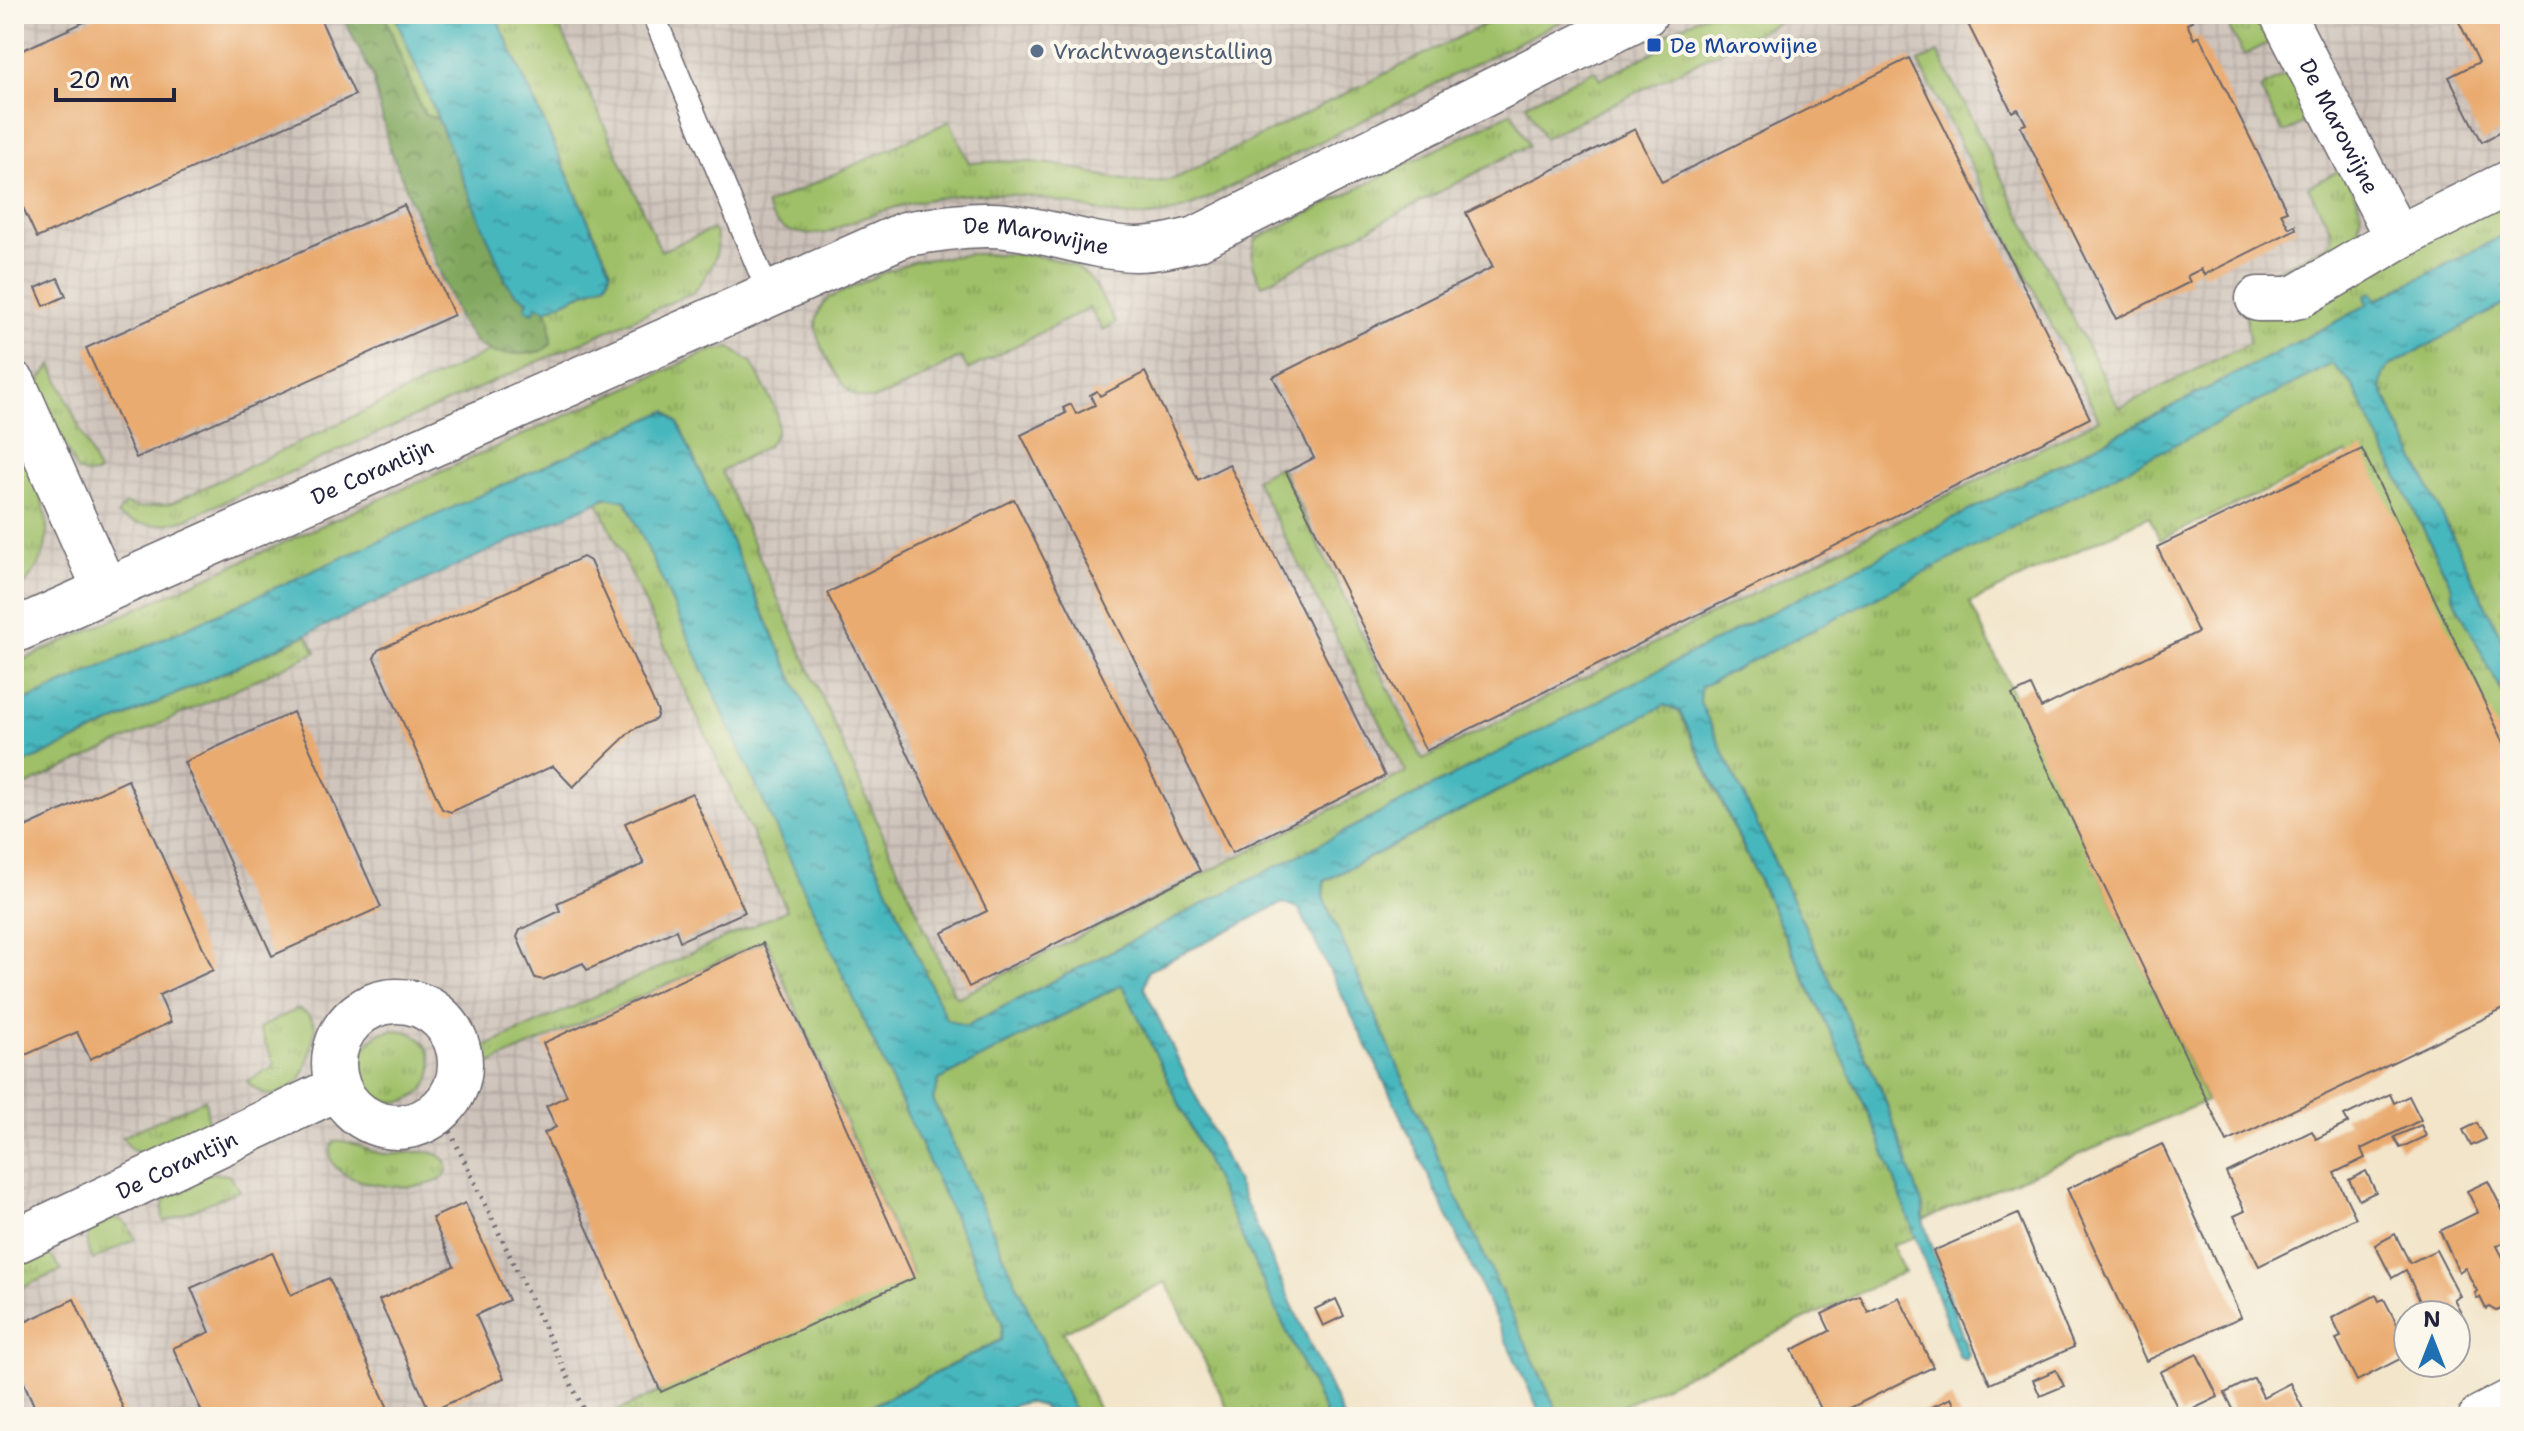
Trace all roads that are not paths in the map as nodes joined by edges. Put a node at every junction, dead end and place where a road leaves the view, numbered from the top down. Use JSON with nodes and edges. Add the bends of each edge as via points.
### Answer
{"nodes":[{"id":1,"x":653,"y":14,"type":"edge"},
{"id":2,"x":1645,"y":14,"type":"edge"},
{"id":3,"x":2282,"y":14,"type":"edge"},
{"id":4,"x":2510,"y":182,"type":"edge"},
{"id":5,"x":2397,"y":238,"type":"junction"},
{"id":6,"x":769,"y":294,"type":"junction"},
{"id":7,"x":2258,"y":299,"type":"dead end"},
{"id":8,"x":639,"y":352,"type":"joint"},
{"id":9,"x":14,"y":384,"type":"edge"},
{"id":10,"x":105,"y":589,"type":"junction"},
{"id":11,"x":14,"y":631,"type":"edge"},
{"id":12,"x":338,"y":1088,"type":"junction"},
{"id":13,"x":14,"y":1242,"type":"edge"},
{"id":14,"x":2510,"y":1402,"type":"edge"},
{"id":15,"x":2481,"y":1417,"type":"edge"}],
"edges":[{"from":1,"to":6,"type":"lane"},
{"from":2,"to":6,"type":"street","name":"De Marowijne","via":[[1196,239],[1135,249],[1021,228],[942,228],[905,234]]},
{"from":3,"to":5,"type":"street","name":"De Marowijne"},
{"from":4,"to":5,"type":"street"},
{"from":5,"to":7,"type":"street","via":[[2299,296]]},
{"from":6,"to":8,"type":"street","name":"De Marowijne"},
{"from":8,"to":10,"type":"street","name":"De Corantijn"},
{"from":9,"to":10,"type":"street"},
{"from":10,"to":11,"type":"street","name":"De Corantijn"},
{"from":12,"to":12,"type":"street","via":[[333,1067],[336,1045],[346,1025],[362,1011],[383,1002],[426,1007],[454,1037],[460,1056],[453,1094],[424,1121],[385,1127],[366,1120]]},
{"from":12,"to":13,"type":"street","name":"De Corantijn"},
{"from":14,"to":15,"type":"street"}]}
